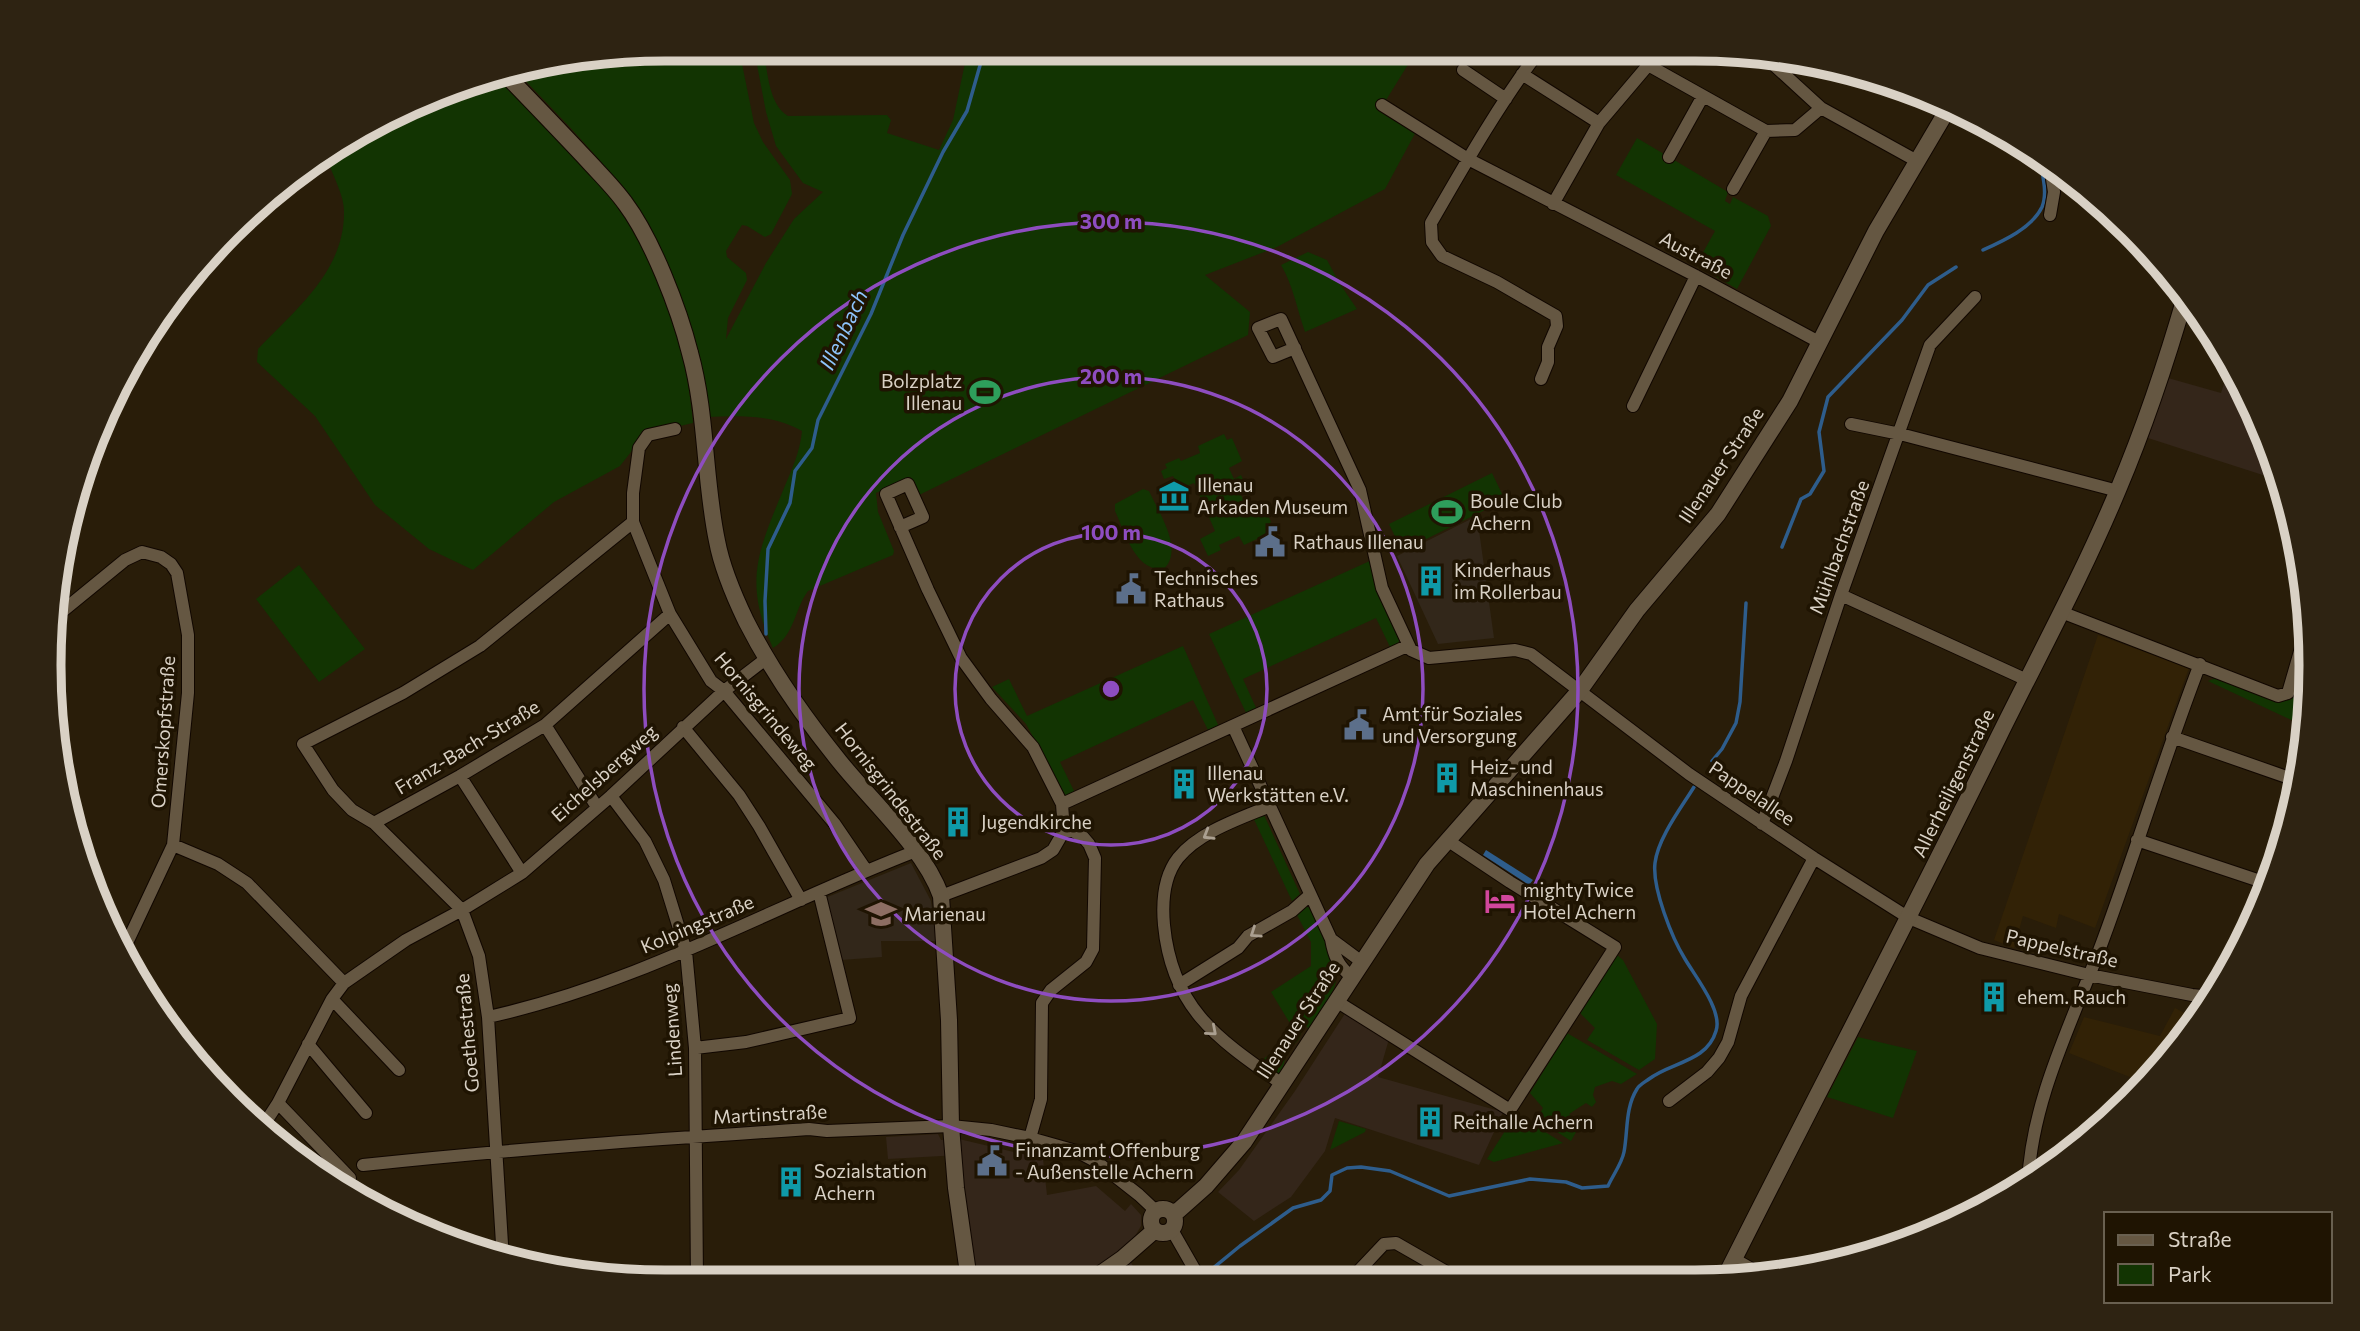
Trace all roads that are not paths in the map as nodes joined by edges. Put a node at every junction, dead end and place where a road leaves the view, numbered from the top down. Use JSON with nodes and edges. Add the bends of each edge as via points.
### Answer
{"nodes":[{"id":1,"x":1532,"y":61,"type":"edge"},
{"id":2,"x":1651,"y":61,"type":"edge"},
{"id":3,"x":1648,"y":65,"type":"junction"},
{"id":4,"x":1776,"y":66,"type":"edge"},
{"id":5,"x":1463,"y":70,"type":"dead end"},
{"id":6,"x":1522,"y":74,"type":"junction"},
{"id":7,"x":512,"y":81,"type":"edge"},
{"id":8,"x":1703,"y":96,"type":"junction"},
{"id":9,"x":1506,"y":99,"type":"junction"},
{"id":10,"x":1382,"y":105,"type":"dead end"},
{"id":11,"x":1821,"y":108,"type":"junction"},
{"id":12,"x":1944,"y":116,"type":"edge"},
{"id":13,"x":1600,"y":123,"type":"junction"},
{"id":14,"x":1766,"y":131,"type":"junction"},
{"id":15,"x":1669,"y":157,"type":"dead end"},
{"id":16,"x":1468,"y":159,"type":"junction"},
{"id":17,"x":1917,"y":160,"type":"junction"},
{"id":18,"x":2054,"y":180,"type":"edge"},
{"id":19,"x":1733,"y":189,"type":"dead end"},
{"id":20,"x":1553,"y":204,"type":"junction"},
{"id":21,"x":2050,"y":215,"type":"dead end"},
{"id":22,"x":1696,"y":275,"type":"junction"},
{"id":23,"x":1975,"y":297,"type":"dead end"},
{"id":24,"x":2181,"y":308,"type":"edge"},
{"id":25,"x":1819,"y":342,"type":"junction"},
{"id":26,"x":1295,"y":348,"type":"dead end"},
{"id":27,"x":1541,"y":379,"type":"dead end"},
{"id":28,"x":1633,"y":406,"type":"dead end"},
{"id":29,"x":1850,"y":424,"type":"dead end"},
{"id":30,"x":675,"y":429,"type":"dead end"},
{"id":31,"x":1900,"y":434,"type":"junction"},
{"id":32,"x":2118,"y":491,"type":"junction"},
{"id":33,"x":633,"y":522,"type":"junction"},
{"id":34,"x":900,"y":527,"type":"dead end"},
{"id":35,"x":1842,"y":595,"type":"junction"},
{"id":36,"x":64,"y":610,"type":"edge"},
{"id":37,"x":2062,"y":612,"type":"junction"},
{"id":38,"x":670,"y":614,"type":"junction"},
{"id":39,"x":1407,"y":646,"type":"junction"},
{"id":40,"x":2299,"y":656,"type":"edge"},
{"id":41,"x":767,"y":658,"type":"junction"},
{"id":42,"x":2200,"y":664,"type":"junction"},
{"id":43,"x":2026,"y":680,"type":"junction"},
{"id":44,"x":1580,"y":690,"type":"junction"},
{"id":45,"x":724,"y":691,"type":"junction"},
{"id":46,"x":545,"y":725,"type":"junction"},
{"id":47,"x":1233,"y":726,"type":"junction"},
{"id":48,"x":683,"y":727,"type":"junction"},
{"id":49,"x":2172,"y":737,"type":"junction"},
{"id":50,"x":460,"y":776,"type":"junction"},
{"id":51,"x":2288,"y":778,"type":"edge"},
{"id":52,"x":611,"y":796,"type":"junction"},
{"id":53,"x":1062,"y":804,"type":"junction"},
{"id":54,"x":1270,"y":806,"type":"junction"},
{"id":55,"x":597,"y":807,"type":"junction"},
{"id":56,"x":374,"y":823,"type":"junction"},
{"id":57,"x":1762,"y":824,"type":"junction"},
{"id":58,"x":1064,"y":831,"type":"junction"},
{"id":59,"x":1447,"y":840,"type":"junction"},
{"id":60,"x":2137,"y":840,"type":"junction"},
{"id":61,"x":173,"y":845,"type":"junction"},
{"id":62,"x":916,"y":852,"type":"junction"},
{"id":63,"x":1814,"y":858,"type":"junction"},
{"id":64,"x":866,"y":870,"type":"junction"},
{"id":65,"x":522,"y":873,"type":"junction"},
{"id":66,"x":2259,"y":881,"type":"edge"},
{"id":67,"x":819,"y":892,"type":"junction"},
{"id":68,"x":1310,"y":895,"type":"junction"},
{"id":69,"x":941,"y":897,"type":"junction"},
{"id":70,"x":801,"y":900,"type":"junction"},
{"id":71,"x":462,"y":910,"type":"junction"},
{"id":72,"x":1909,"y":918,"type":"junction"},
{"id":73,"x":1331,"y":939,"type":"junction"},
{"id":74,"x":128,"y":941,"type":"edge"},
{"id":75,"x":686,"y":951,"type":"junction"},
{"id":76,"x":1362,"y":962,"type":"junction"},
{"id":77,"x":2089,"y":975,"type":"junction"},
{"id":78,"x":1352,"y":977,"type":"junction"},
{"id":79,"x":344,"y":983,"type":"junction"},
{"id":80,"x":1180,"y":985,"type":"junction"},
{"id":81,"x":2200,"y":996,"type":"edge"},
{"id":82,"x":332,"y":999,"type":"junction"},
{"id":83,"x":1336,"y":1001,"type":"junction"},
{"id":84,"x":488,"y":1017,"type":"junction"},
{"id":85,"x":308,"y":1044,"type":"junction"},
{"id":86,"x":695,"y":1048,"type":"junction"},
{"id":87,"x":399,"y":1070,"type":"dead end"},
{"id":88,"x":1282,"y":1084,"type":"junction"},
{"id":89,"x":1669,"y":1101,"type":"dead end"},
{"id":90,"x":278,"y":1103,"type":"junction"},
{"id":91,"x":366,"y":1113,"type":"dead end"},
{"id":92,"x":267,"y":1120,"type":"edge"},
{"id":93,"x":951,"y":1126,"type":"junction"},
{"id":94,"x":695,"y":1137,"type":"junction"},
{"id":95,"x":1030,"y":1138,"type":"junction"},
{"id":96,"x":496,"y":1150,"type":"junction"},
{"id":97,"x":363,"y":1165,"type":"dead end"},
{"id":98,"x":2029,"y":1169,"type":"edge"},
{"id":99,"x":350,"y":1178,"type":"dead end"},
{"id":100,"x":1156,"y":1211,"type":"joint"},
{"id":101,"x":1167,"y":1224,"type":"junction"},
{"id":102,"x":502,"y":1247,"type":"edge"},
{"id":103,"x":1734,"y":1259,"type":"junction"},
{"id":104,"x":1748,"y":1267,"type":"edge"},
{"id":105,"x":1729,"y":1268,"type":"edge"},
{"id":106,"x":697,"y":1270,"type":"edge"},
{"id":107,"x":968,"y":1270,"type":"edge"},
{"id":108,"x":1105,"y":1270,"type":"edge"},
{"id":109,"x":1194,"y":1270,"type":"edge"},
{"id":110,"x":1360,"y":1270,"type":"edge"},
{"id":111,"x":1443,"y":1270,"type":"edge"}],
"edges":[{"from":1,"to":6,"type":"street"},
{"from":2,"to":3,"type":"street"},
{"from":3,"to":8,"type":"street"},
{"from":3,"to":13,"type":"street"},
{"from":4,"to":11,"type":"street"},
{"from":5,"to":9,"type":"street"},
{"from":6,"to":9,"type":"street"},
{"from":6,"to":13,"type":"street"},
{"from":7,"to":41,"type":"main road","name":"Hornisgrindestraße","via":[[625,201],[663,274],[690,353],[717,542],[731,587]]},
{"from":8,"to":14,"type":"street"},
{"from":8,"to":15,"type":"street"},
{"from":9,"to":16,"type":"street"},
{"from":10,"to":16,"type":"street","name":"Austraße"},
{"from":11,"to":14,"type":"street","via":[[1796,130]]},
{"from":11,"to":17,"type":"street"},
{"from":12,"to":17,"type":"main road","name":"Illenauer Straße"},
{"from":13,"to":20,"type":"street"},
{"from":14,"to":19,"type":"street"},
{"from":16,"to":20,"type":"street","name":"Austraße"},
{"from":16,"to":27,"type":"street","via":[[1431,223],[1432,242],[1442,256],[1556,316]]},
{"from":17,"to":25,"type":"main road","name":"Illenauer Straße"},
{"from":18,"to":21,"type":"street"},
{"from":20,"to":22,"type":"street","name":"Austraße"},
{"from":22,"to":25,"type":"street","name":"Austraße"},
{"from":22,"to":28,"type":"street"},
{"from":23,"to":31,"type":"street","name":"Mühlbachstraße","via":[[1930,345]]},
{"from":24,"to":32,"type":"main road","name":"Allerheiligenstraße"},
{"from":25,"to":44,"type":"main road","name":"Illenauer Straße","via":[[1776,424],[1718,514],[1637,610]]},
{"from":26,"to":39,"type":"street","via":[[1360,490],[1382,588]]},
{"from":29,"to":31,"type":"street"},
{"from":30,"to":33,"type":"street","name":"Hornisgrindeweg","via":[[648,435],[639,448]]},
{"from":31,"to":32,"type":"street"},
{"from":31,"to":35,"type":"street","name":"Mühlbachstraße"},
{"from":32,"to":37,"type":"main road","name":"Allerheiligenstraße"},
{"from":33,"to":38,"type":"street","name":"Hornisgrindeweg"},
{"from":33,"to":56,"type":"street","name":"Goethestraße","via":[[480,646],[403,693],[303,744],[333,790],[352,810]]},
{"from":34,"to":53,"type":"street","via":[[961,658],[1033,747]]},
{"from":35,"to":43,"type":"street"},
{"from":35,"to":57,"type":"street","name":"Mühlbachstraße"},
{"from":36,"to":61,"type":"street","name":"Omerskopfstraße","via":[[142,552],[161,557],[177,573],[188,635],[188,694]]},
{"from":37,"to":42,"type":"street"},
{"from":37,"to":43,"type":"main road","name":"Allerheiligenstraße"},
{"from":38,"to":45,"type":"street","name":"Hornisgrindeweg","via":[[711,681]]},
{"from":38,"to":46,"type":"street","name":"Franz-Bach-Straße"},
{"from":39,"to":44,"type":"street","name":"Pappelallee","via":[[1429,658],[1515,650],[1531,654]]},
{"from":39,"to":47,"type":"street"},
{"from":40,"to":42,"type":"street","via":[[2288,693],[2278,696]]},
{"from":41,"to":45,"type":"street","name":"Eichelsbergweg"},
{"from":41,"to":62,"type":"main road","name":"Hornisgrindestraße","via":[[838,759]]},
{"from":42,"to":49,"type":"street"},
{"from":43,"to":72,"type":"main road","name":"Allerheiligenstraße"},
{"from":44,"to":57,"type":"street","name":"Pappelallee"},
{"from":44,"to":59,"type":"main road","name":"Illenauer Straße"},
{"from":45,"to":48,"type":"street","name":"Eichelsbergweg"},
{"from":45,"to":64,"type":"street","name":"Hornisgrindeweg","via":[[834,823]]},
{"from":46,"to":50,"type":"street","name":"Franz-Bach-Straße"},
{"from":46,"to":55,"type":"street"},
{"from":47,"to":53,"type":"street"},
{"from":47,"to":54,"type":"street"},
{"from":48,"to":52,"type":"street","name":"Eichelsbergweg"},
{"from":48,"to":70,"type":"street","via":[[739,795]]},
{"from":49,"to":51,"type":"street"},
{"from":49,"to":60,"type":"street"},
{"from":50,"to":56,"type":"street","name":"Franz-Bach-Straße"},
{"from":50,"to":65,"type":"street"},
{"from":52,"to":55,"type":"street","name":"Eichelsbergweg"},
{"from":52,"to":75,"type":"street","name":"Lindenweg","via":[[645,841]]},
{"from":53,"to":58,"type":"street"},
{"from":54,"to":68,"type":"street"},
{"from":54,"to":80,"type":"street","one_way":true,"via":[[1222,827],[1177,859],[1162,908],[1166,952]]},
{"from":55,"to":65,"type":"street","name":"Eichelsbergweg"},
{"from":56,"to":71,"type":"street","name":"Goethestraße"},
{"from":57,"to":63,"type":"street","name":"Pappelallee"},
{"from":58,"to":69,"type":"street","via":[[1054,850],[1041,858]]},
{"from":58,"to":95,"type":"street","via":[[1083,837],[1095,858],[1093,950],[1042,1003],[1041,1099]]},
{"from":59,"to":76,"type":"main road","name":"Illenauer Straße"},
{"from":59,"to":83,"type":"street","via":[[1615,947],[1510,1110]]},
{"from":60,"to":66,"type":"street"},
{"from":60,"to":77,"type":"street"},
{"from":61,"to":74,"type":"street","name":"Omerskopfstraße"},
{"from":61,"to":79,"type":"street","via":[[238,875]]},
{"from":62,"to":64,"type":"street","name":"Kolpingstraße"},
{"from":62,"to":69,"type":"main road","name":"Hornisgrindestraße"},
{"from":63,"to":72,"type":"street","name":"Pappelallee"},
{"from":63,"to":89,"type":"street","via":[[1741,996],[1719,1058]]},
{"from":64,"to":67,"type":"street","name":"Kolpingstraße"},
{"from":65,"to":71,"type":"street","name":"Eichelsbergweg"},
{"from":67,"to":70,"type":"street","name":"Kolpingstraße"},
{"from":67,"to":86,"type":"street","via":[[850,1018],[746,1042]]},
{"from":68,"to":73,"type":"street"},
{"from":68,"to":80,"type":"street","one_way":true},
{"from":69,"to":93,"type":"main road","name":"Hornisgrindestraße"},
{"from":70,"to":75,"type":"street","name":"Kolpingstraße"},
{"from":71,"to":79,"type":"street","name":"Eichelsbergweg","via":[[406,940]]},
{"from":71,"to":84,"type":"street","name":"Goethestraße","via":[[479,956]]},
{"from":72,"to":77,"type":"street","name":"Pappelstraße","via":[[1980,948]]},
{"from":72,"to":103,"type":"main road","name":"Allerheiligenstraße"},
{"from":73,"to":76,"type":"street"},
{"from":73,"to":78,"type":"street","via":[[1340,968]]},
{"from":75,"to":84,"type":"street","name":"Kolpingstraße","via":[[568,996]]},
{"from":75,"to":86,"type":"street","name":"Lindenweg"},
{"from":76,"to":78,"type":"main road","name":"Illenauer Straße"},
{"from":77,"to":81,"type":"street","name":"Pappelstraße"},
{"from":77,"to":98,"type":"street","via":[[2037,1119]]},
{"from":78,"to":83,"type":"main road","name":"Illenauer Straße"},
{"from":79,"to":82,"type":"street","name":"Eichelsbergweg"},
{"from":80,"to":88,"type":"street","one_way":true,"via":[[1203,1023]]},
{"from":82,"to":85,"type":"street","name":"Eichelsbergweg"},
{"from":82,"to":87,"type":"street"},
{"from":83,"to":88,"type":"main road","name":"Illenauer Straße"},
{"from":84,"to":96,"type":"street","name":"Goethestraße"},
{"from":85,"to":90,"type":"street","name":"Eichelsbergweg"},
{"from":85,"to":91,"type":"street"},
{"from":86,"to":94,"type":"street","name":"Lindenweg"},
{"from":88,"to":101,"type":"main road","name":"Illenauer Straße","via":[[1244,1142]]},
{"from":90,"to":92,"type":"street","name":"Eichelsbergweg"},
{"from":90,"to":99,"type":"street"},
{"from":93,"to":94,"type":"street","name":"Martinstraße"},
{"from":93,"to":95,"type":"street","name":"Martinstraße"},
{"from":93,"to":107,"type":"main road","name":"Hornisgrindestraße"},
{"from":94,"to":96,"type":"street","name":"Martinstraße"},
{"from":94,"to":106,"type":"street","name":"Lindenweg"},
{"from":95,"to":100,"type":"street","name":"Martinstraße","via":[[1097,1162]]},
{"from":96,"to":97,"type":"street","name":"Martinstraße"},
{"from":96,"to":102,"type":"street","name":"Goethestraße"},
{"from":100,"to":101,"type":"main road","via":[[1151,1220]]},
{"from":101,"to":108,"type":"main road","name":"Illenauer Straße"},
{"from":101,"to":109,"type":"street"},
{"from":103,"to":104,"type":"street"},
{"from":103,"to":105,"type":"main road","name":"Allerheiligenstraße"},
{"from":110,"to":111,"type":"street","via":[[1384,1244],[1396,1243]]}]}
